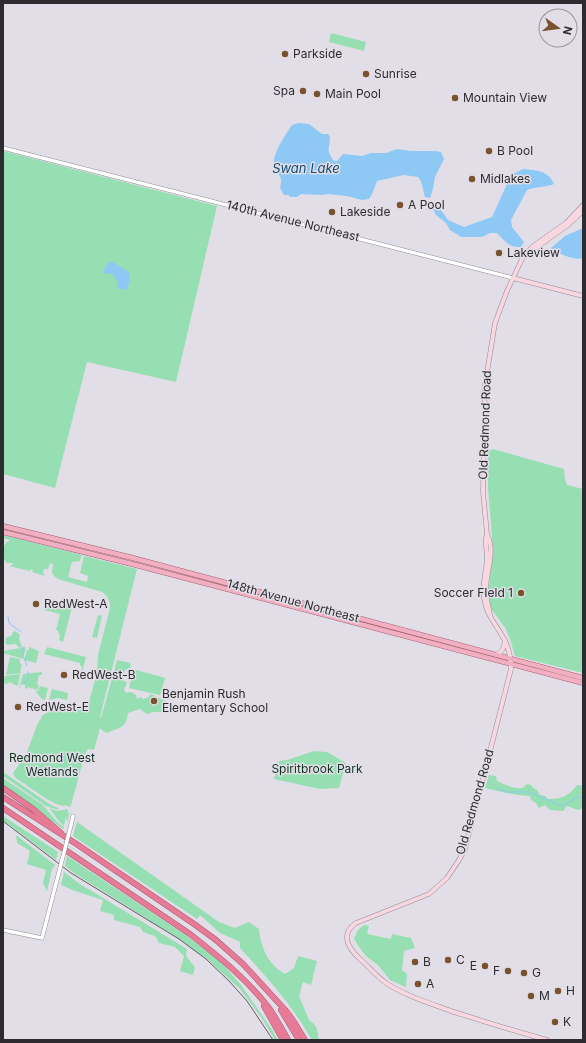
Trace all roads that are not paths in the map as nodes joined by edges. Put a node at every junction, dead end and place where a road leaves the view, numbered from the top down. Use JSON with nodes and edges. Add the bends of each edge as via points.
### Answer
{"nodes":[{"id":1,"x":3,"y":148,"type":"edge"},
{"id":2,"x":583,"y":205,"type":"edge"},
{"id":3,"x":583,"y":211,"type":"edge"},
{"id":4,"x":528,"y":252,"type":"junction"},
{"id":5,"x":513,"y":278,"type":"junction"},
{"id":6,"x":583,"y":296,"type":"edge"},
{"id":7,"x":3,"y":526,"type":"edge"},
{"id":8,"x":3,"y":532,"type":"edge"},
{"id":9,"x":505,"y":640,"type":"junction"},
{"id":10,"x":496,"y":655,"type":"junction"},
{"id":11,"x":510,"y":659,"type":"junction"},
{"id":12,"x":511,"y":665,"type":"junction"},
{"id":13,"x":583,"y":678,"type":"edge"},
{"id":14,"x":583,"y":683,"type":"edge"},
{"id":15,"x":3,"y":788,"type":"edge"},
{"id":16,"x":3,"y":797,"type":"edge"},
{"id":17,"x":3,"y":808,"type":"edge"},
{"id":18,"x":3,"y":813,"type":"edge"},
{"id":19,"x":73,"y":816,"type":"dead end"},
{"id":20,"x":75,"y":843,"type":"junction"},
{"id":21,"x":58,"y":846,"type":"junction"},
{"id":22,"x":3,"y":930,"type":"edge"},
{"id":23,"x":258,"y":995,"type":"junction"},
{"id":24,"x":273,"y":997,"type":"junction"},
{"id":25,"x":283,"y":1040,"type":"edge"},
{"id":26,"x":288,"y":1040,"type":"edge"},
{"id":27,"x":299,"y":1040,"type":"edge"},
{"id":28,"x":305,"y":1040,"type":"edge"},
{"id":29,"x":547,"y":1040,"type":"edge"}],
"edges":[{"from":1,"to":5,"type":"street","name":"140th Avenue Northeast"},
{"from":2,"to":4,"type":"main road","name":"Old Redmond Road","via":[[570,220]]},
{"from":3,"to":4,"type":"main road","name":"Old Redmond Road","via":[[568,225]]},
{"from":4,"to":5,"type":"main road","name":"Old Redmond Road"},
{"from":5,"to":6,"type":"main road","name":"140th Avenue Northeast"},
{"from":5,"to":9,"type":"main road","name":"Old Redmond Road","via":[[495,323],[485,385],[483,492],[487,558],[483,590],[486,609]]},
{"from":7,"to":10,"type":"main road","name":"148th Avenue Northeast","via":[[134,558]]},
{"from":8,"to":12,"type":"main road","name":"148th Avenue Northeast"},
{"from":9,"to":10,"type":"main road","via":[[501,652]]},
{"from":9,"to":11,"type":"main road","name":"Old Redmond Road"},
{"from":10,"to":11,"type":"main road","name":"148th Avenue Northeast"},
{"from":11,"to":12,"type":"main road","name":"Old Redmond Road"},
{"from":11,"to":13,"type":"main road","name":"148th Avenue Northeast"},
{"from":12,"to":14,"type":"main road","name":"148th Avenue Northeast"},
{"from":12,"to":29,"type":"main road","name":"Old Redmond Road","via":[[511,674],[465,849],[459,860],[447,878],[429,894],[356,922],[349,930],[347,939],[354,954],[382,980],[400,990],[455,1012]]},
{"from":15,"to":20,"type":"highway"},
{"from":16,"to":20,"type":"highway"},
{"from":17,"to":21,"type":"highway"},
{"from":18,"to":21,"type":"highway"},
{"from":19,"to":22,"type":"street","bridge":true,"via":[[42,938]]},
{"from":20,"to":24,"type":"highway","via":[[216,940]]},
{"from":21,"to":23,"type":"highway","via":[[190,934],[221,959]]},
{"from":23,"to":25,"type":"highway"},
{"from":23,"to":26,"type":"highway"},
{"from":24,"to":27,"type":"highway"},
{"from":24,"to":28,"type":"highway"}]}
